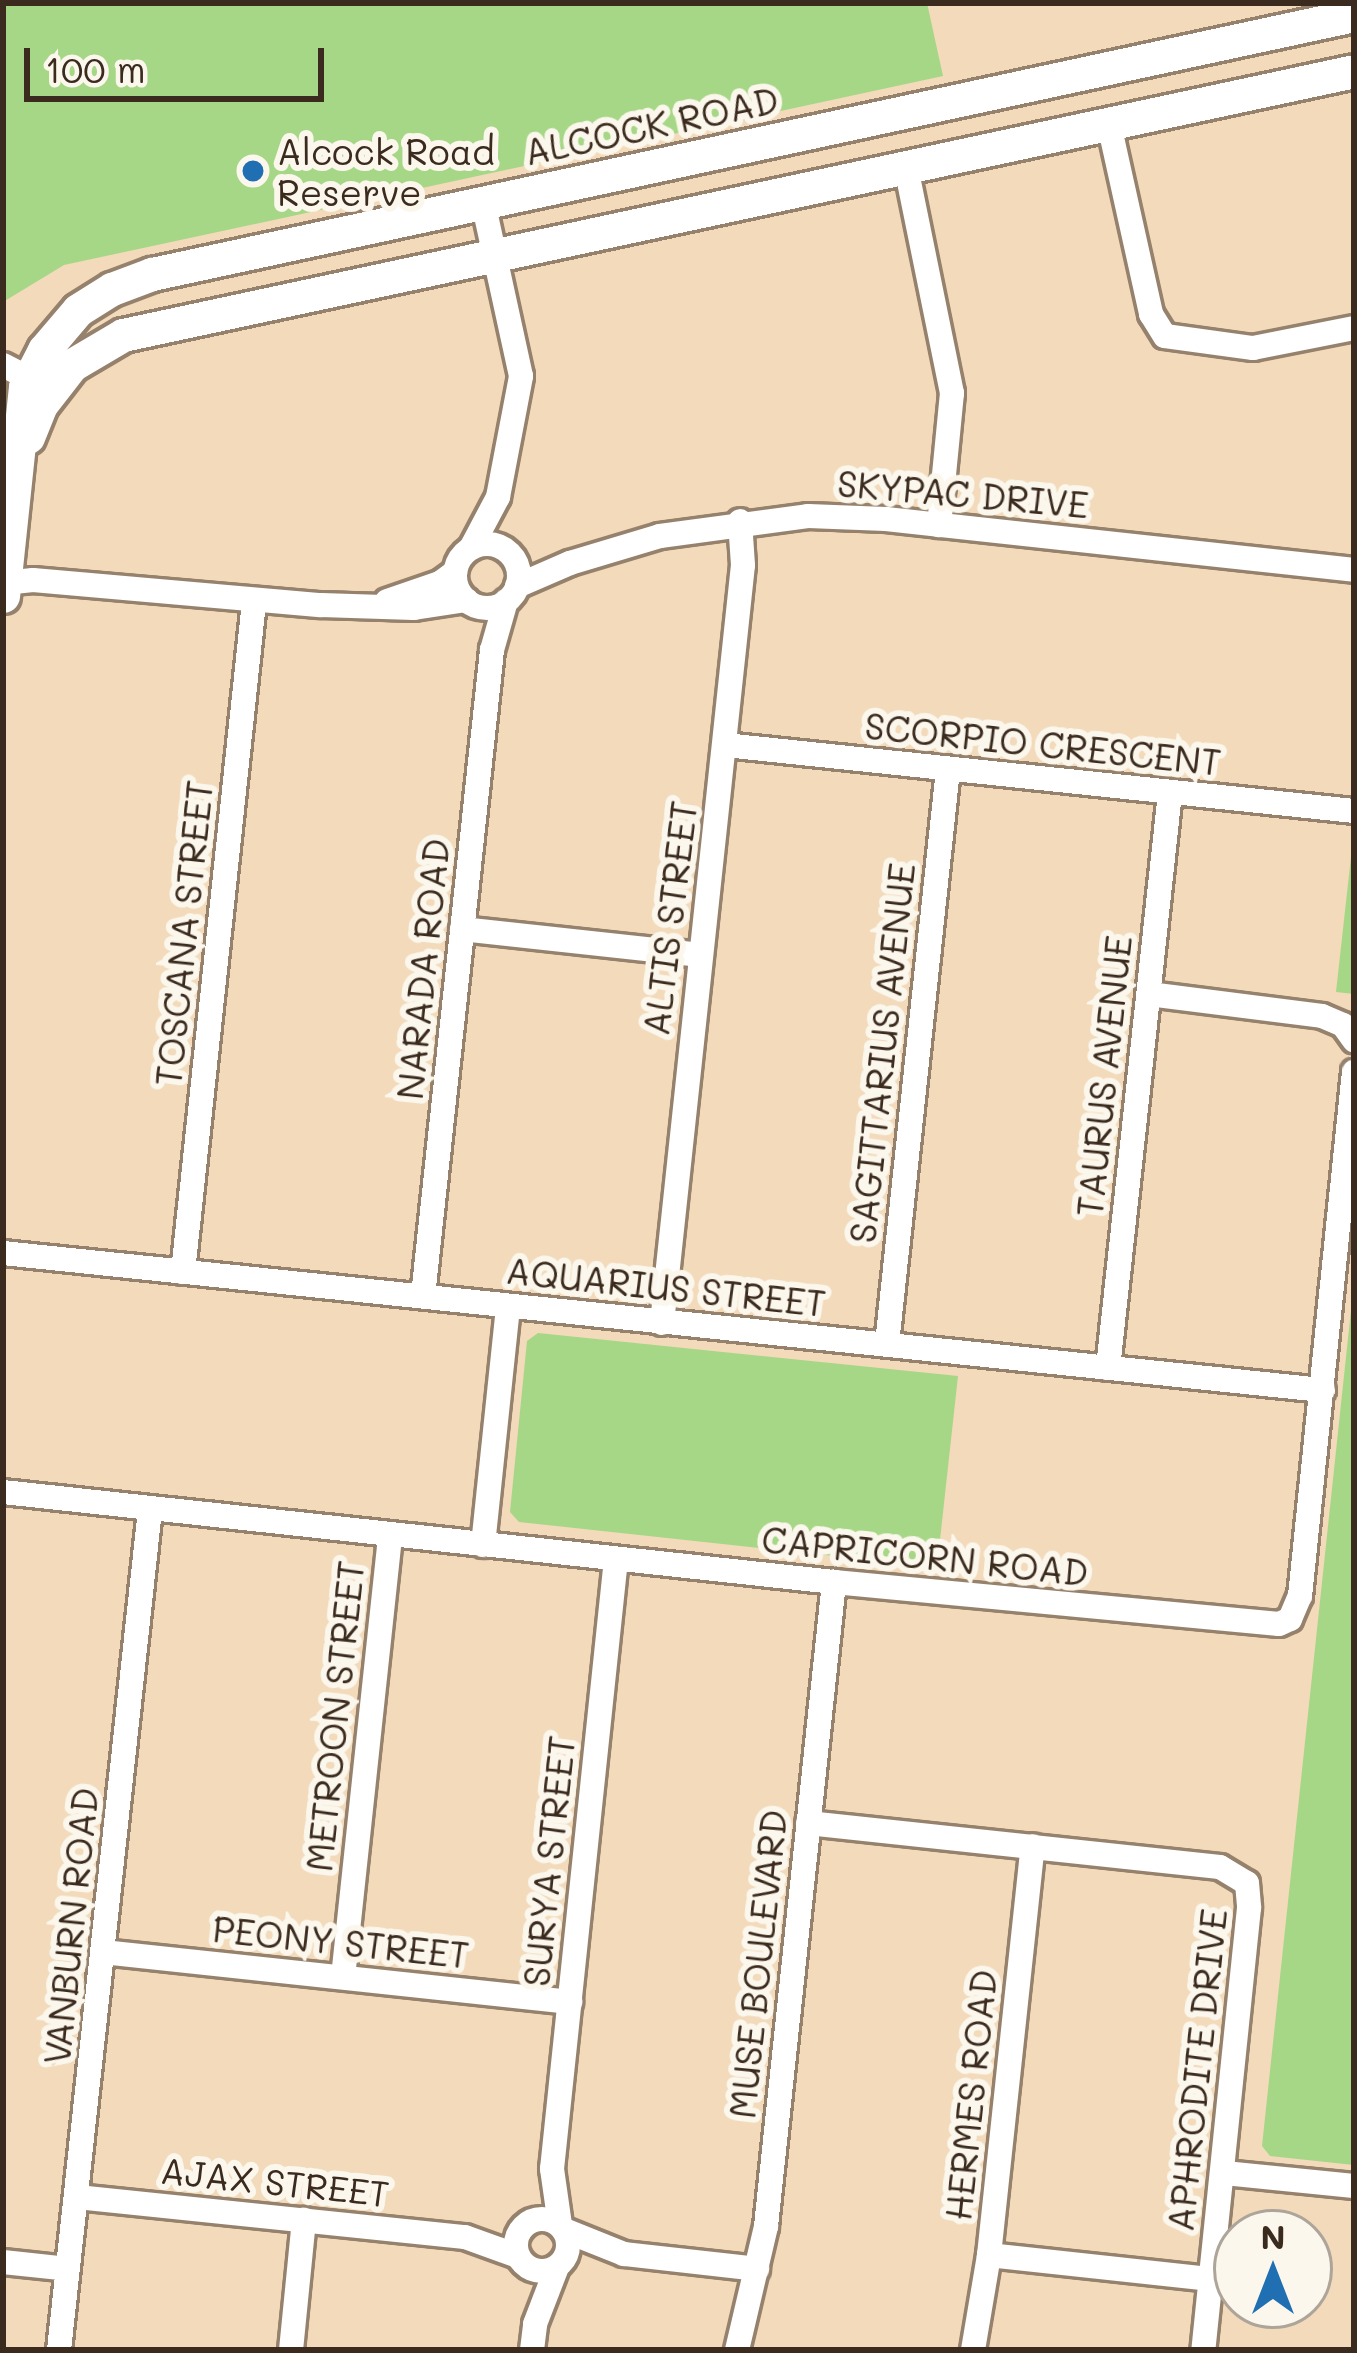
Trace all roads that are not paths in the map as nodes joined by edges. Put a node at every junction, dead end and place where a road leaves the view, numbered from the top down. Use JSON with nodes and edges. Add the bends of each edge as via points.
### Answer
{"nodes":[{"id":1,"x":1354,"y":15,"type":"edge"},
{"id":2,"x":1354,"y":71,"type":"edge"},
{"id":3,"x":1109,"y":124,"type":"junction"},
{"id":4,"x":906,"y":167,"type":"junction"},
{"id":5,"x":483,"y":201,"type":"junction"},
{"id":6,"x":495,"y":255,"type":"junction"},
{"id":7,"x":1354,"y":328,"type":"edge"},
{"id":8,"x":28,"y":378,"type":"edge"},
{"id":9,"x":498,"y":497,"type":"junction"},
{"id":10,"x":740,"y":521,"type":"junction"},
{"id":11,"x":938,"y":525,"type":"junction"},
{"id":12,"x":470,"y":548,"type":"junction"},
{"id":13,"x":508,"y":552,"type":"junction"},
{"id":14,"x":570,"y":563,"type":"junction"},
{"id":15,"x":1354,"y":570,"type":"edge"},
{"id":16,"x":455,"y":572,"type":"junction"},
{"id":17,"x":4,"y":583,"type":"edge"},
{"id":18,"x":512,"y":594,"type":"junction"},
{"id":19,"x":3,"y":596,"type":"edge"},
{"id":20,"x":254,"y":602,"type":"junction"},
{"id":21,"x":469,"y":602,"type":"junction"},
{"id":22,"x":380,"y":605,"type":"junction"},
{"id":23,"x":492,"y":650,"type":"junction"},
{"id":24,"x":725,"y":745,"type":"junction"},
{"id":25,"x":948,"y":769,"type":"junction"},
{"id":26,"x":1170,"y":793,"type":"junction"},
{"id":27,"x":1354,"y":811,"type":"edge"},
{"id":28,"x":462,"y":928,"type":"junction"},
{"id":29,"x":701,"y":955,"type":"junction"},
{"id":30,"x":1149,"y":994,"type":"junction"},
{"id":31,"x":1354,"y":1040,"type":"edge"},
{"id":32,"x":1354,"y":1072,"type":"edge"},
{"id":33,"x":3,"y":1253,"type":"edge"},
{"id":34,"x":183,"y":1272,"type":"junction"},
{"id":35,"x":423,"y":1296,"type":"junction"},
{"id":36,"x":508,"y":1306,"type":"junction"},
{"id":37,"x":662,"y":1323,"type":"junction"},
{"id":38,"x":886,"y":1344,"type":"junction"},
{"id":39,"x":1108,"y":1368,"type":"junction"},
{"id":40,"x":1323,"y":1390,"type":"junction"},
{"id":41,"x":3,"y":1492,"type":"edge"},
{"id":42,"x":150,"y":1509,"type":"junction"},
{"id":43,"x":390,"y":1535,"type":"junction"},
{"id":44,"x":483,"y":1545,"type":"junction"},
{"id":45,"x":616,"y":1559,"type":"junction"},
{"id":46,"x":834,"y":1582,"type":"junction"},
{"id":47,"x":808,"y":1823,"type":"junction"},
{"id":48,"x":1033,"y":1846,"type":"junction"},
{"id":49,"x":104,"y":1952,"type":"junction"},
{"id":50,"x":343,"y":1977,"type":"junction"},
{"id":51,"x":570,"y":2002,"type":"junction"},
{"id":52,"x":552,"y":2169,"type":"junction"},
{"id":53,"x":1224,"y":2173,"type":"junction"},
{"id":54,"x":1354,"y":2186,"type":"edge"},
{"id":55,"x":77,"y":2197,"type":"junction"},
{"id":56,"x":304,"y":2220,"type":"junction"},
{"id":57,"x":527,"y":2224,"type":"junction"},
{"id":58,"x":562,"y":2227,"type":"junction"},
{"id":59,"x":465,"y":2237,"type":"junction"},
{"id":60,"x":624,"y":2254,"type":"junction"},
{"id":61,"x":989,"y":2255,"type":"junction"},
{"id":62,"x":521,"y":2260,"type":"junction"},
{"id":63,"x":3,"y":2262,"type":"edge"},
{"id":64,"x":561,"y":2264,"type":"junction"},
{"id":65,"x":757,"y":2269,"type":"junction"},
{"id":66,"x":68,"y":2270,"type":"junction"},
{"id":67,"x":1211,"y":2278,"type":"junction"},
{"id":68,"x":535,"y":2324,"type":"junction"},
{"id":69,"x":59,"y":2350,"type":"edge"},
{"id":70,"x":291,"y":2350,"type":"edge"},
{"id":71,"x":532,"y":2350,"type":"edge"},
{"id":72,"x":736,"y":2350,"type":"edge"},
{"id":73,"x":973,"y":2350,"type":"edge"},
{"id":74,"x":1203,"y":2350,"type":"edge"}],
"edges":[{"from":1,"to":5,"type":"street","name":"ALCOCK ROAD"},
{"from":2,"to":3,"type":"street"},
{"from":3,"to":4,"type":"street"},
{"from":3,"to":7,"type":"street","via":[[1160,332],[1253,349]]},
{"from":4,"to":6,"type":"street"},
{"from":4,"to":11,"type":"street","via":[[952,393]]},
{"from":5,"to":6,"type":"street"},
{"from":5,"to":8,"type":"street","name":"ALCOCK ROAD","via":[[112,289],[78,310]]},
{"from":6,"to":8,"type":"street","via":[[123,335]]},
{"from":6,"to":9,"type":"street","via":[[521,376]]},
{"from":8,"to":17,"type":"street","name":"ALCOCK ROAD"},
{"from":9,"to":12,"type":"street"},
{"from":9,"to":13,"type":"street"},
{"from":10,"to":11,"type":"street","name":"SKYPAC DRIVE","via":[[834,515]]},
{"from":10,"to":14,"type":"street","name":"SKYPAC DRIVE"},
{"from":10,"to":24,"type":"street","name":"ALTIS STREET"},
{"from":11,"to":15,"type":"street","name":"SKYPAC DRIVE"},
{"from":12,"to":13,"type":"street"},
{"from":12,"to":16,"type":"street"},
{"from":13,"to":14,"type":"street","name":"SKYPAC DRIVE"},
{"from":13,"to":18,"type":"street","via":[[518,572]]},
{"from":14,"to":18,"type":"street","name":"SKYPAC DRIVE"},
{"from":16,"to":21,"type":"street"},
{"from":16,"to":22,"type":"street"},
{"from":17,"to":19,"type":"street","name":"ALCOCK ROAD"},
{"from":17,"to":20,"type":"street"},
{"from":18,"to":21,"type":"street","via":[[489,608]]},
{"from":18,"to":23,"type":"street","name":"NARADA ROAD"},
{"from":20,"to":22,"type":"street"},
{"from":20,"to":34,"type":"street","name":"TOSCANA STREET"},
{"from":21,"to":22,"type":"street"},
{"from":21,"to":23,"type":"street"},
{"from":23,"to":28,"type":"street","name":"NARADA ROAD"},
{"from":24,"to":25,"type":"street","name":"SCORPIO CRESCENT"},
{"from":24,"to":29,"type":"street","name":"ALTIS STREET"},
{"from":25,"to":26,"type":"street","name":"SCORPIO CRESCENT"},
{"from":25,"to":38,"type":"street","name":"SAGITTARIUS AVENUE"},
{"from":26,"to":27,"type":"street","name":"SCORPIO CRESCENT"},
{"from":26,"to":30,"type":"street","name":"TAURUS AVENUE"},
{"from":28,"to":29,"type":"street"},
{"from":28,"to":35,"type":"street","name":"NARADA ROAD"},
{"from":29,"to":37,"type":"street","name":"ALTIS STREET"},
{"from":30,"to":31,"type":"street","via":[[1322,1016]]},
{"from":30,"to":39,"type":"street","name":"TAURUS AVENUE"},
{"from":32,"to":40,"type":"street","name":"CAPRICORN ROAD"},
{"from":33,"to":34,"type":"street","name":"AQUARIUS STREET"},
{"from":34,"to":35,"type":"street","name":"AQUARIUS STREET"},
{"from":35,"to":36,"type":"street","name":"AQUARIUS STREET"},
{"from":36,"to":37,"type":"street","name":"AQUARIUS STREET"},
{"from":36,"to":44,"type":"street"},
{"from":37,"to":38,"type":"street","name":"AQUARIUS STREET"},
{"from":38,"to":39,"type":"street","name":"AQUARIUS STREET"},
{"from":39,"to":40,"type":"street","name":"AQUARIUS STREET"},
{"from":40,"to":46,"type":"street","name":"CAPRICORN ROAD","via":[[1300,1596],[1279,1624]]},
{"from":41,"to":42,"type":"street","name":"CAPRICORN ROAD"},
{"from":42,"to":43,"type":"street","name":"CAPRICORN ROAD"},
{"from":42,"to":49,"type":"street","name":"VANBURN ROAD"},
{"from":43,"to":44,"type":"street","name":"CAPRICORN ROAD"},
{"from":43,"to":50,"type":"street","name":"METROON STREET"},
{"from":44,"to":45,"type":"street","name":"CAPRICORN ROAD"},
{"from":45,"to":46,"type":"street","name":"CAPRICORN ROAD"},
{"from":45,"to":51,"type":"street","name":"SURYA STREET"},
{"from":46,"to":47,"type":"street","name":"MUSE BOULEVARD"},
{"from":47,"to":48,"type":"street","name":"APHRODITE DRIVE"},
{"from":47,"to":65,"type":"street","name":"MUSE BOULEVARD"},
{"from":48,"to":53,"type":"street","name":"APHRODITE DRIVE","via":[[1220,1867],[1246,1883]]},
{"from":48,"to":61,"type":"street","name":"HERMES ROAD"},
{"from":49,"to":50,"type":"street","name":"PEONY STREET"},
{"from":49,"to":55,"type":"street","name":"VANBURN ROAD"},
{"from":50,"to":51,"type":"street","name":"PEONY STREET"},
{"from":51,"to":52,"type":"street","name":"SURYA STREET"},
{"from":52,"to":57,"type":"street","name":"SURYA STREET"},
{"from":52,"to":58,"type":"street","name":"SURYA STREET"},
{"from":53,"to":54,"type":"street"},
{"from":53,"to":67,"type":"street","name":"APHRODITE DRIVE"},
{"from":55,"to":56,"type":"street","name":"AJAX STREET"},
{"from":55,"to":66,"type":"street","name":"VANBURN ROAD"},
{"from":56,"to":59,"type":"street","name":"AJAX STREET"},
{"from":56,"to":70,"type":"street"},
{"from":57,"to":58,"type":"street","via":[[542,2219]]},
{"from":57,"to":59,"type":"street","name":"AJAX STREET"},
{"from":57,"to":62,"type":"street","via":[[516,2240]]},
{"from":58,"to":60,"type":"street"},
{"from":58,"to":64,"type":"street","via":[[569,2245]]},
{"from":59,"to":62,"type":"street","name":"AJAX STREET"},
{"from":60,"to":64,"type":"street"},
{"from":60,"to":65,"type":"street"},
{"from":61,"to":67,"type":"street"},
{"from":61,"to":73,"type":"street","name":"HERMES ROAD"},
{"from":62,"to":64,"type":"street","via":[[543,2272]]},
{"from":62,"to":68,"type":"street"},
{"from":63,"to":66,"type":"street"},
{"from":64,"to":68,"type":"street"},
{"from":65,"to":72,"type":"street","name":"MUSE BOULEVARD"},
{"from":66,"to":69,"type":"street","name":"VANBURN ROAD"},
{"from":67,"to":74,"type":"street","name":"APHRODITE DRIVE"},
{"from":68,"to":71,"type":"street"}]}
